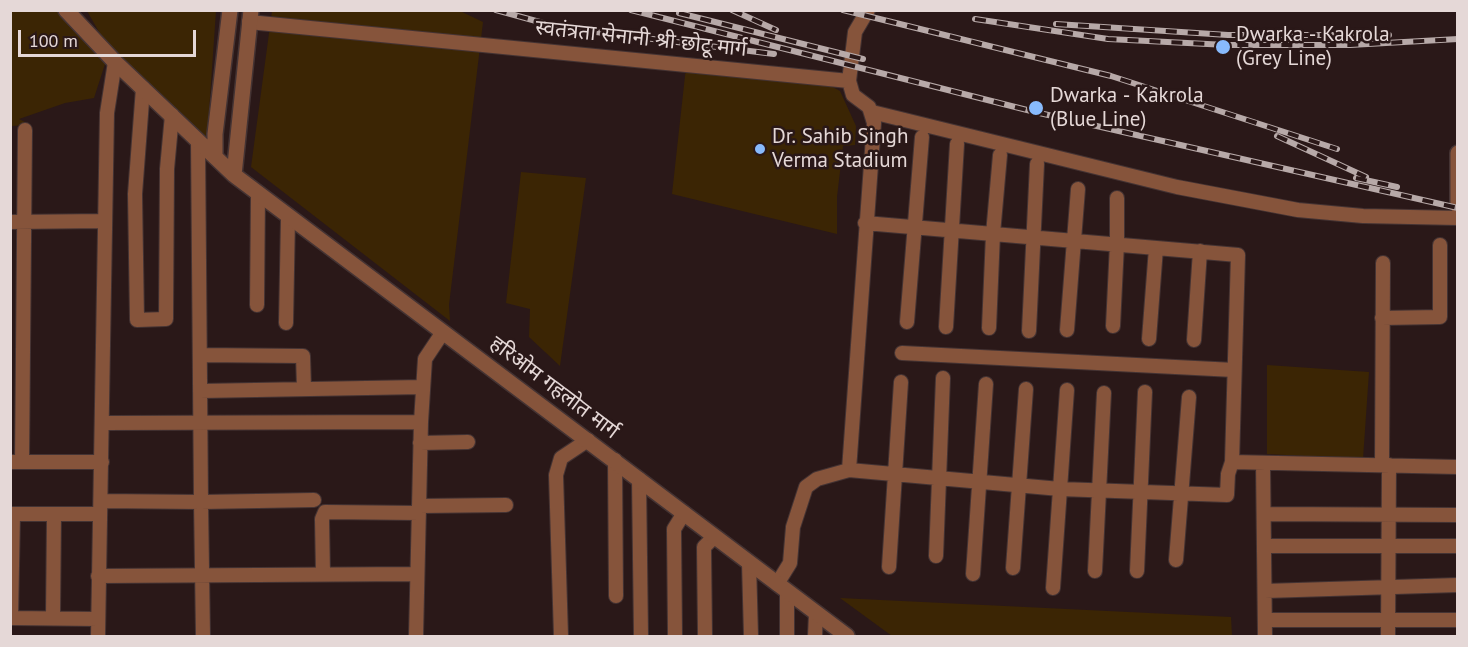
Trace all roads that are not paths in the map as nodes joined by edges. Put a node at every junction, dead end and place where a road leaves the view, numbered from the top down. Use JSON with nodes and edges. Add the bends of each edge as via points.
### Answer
{"nodes":[{"id":1,"x":66,"y":10,"type":"edge"},
{"id":2,"x":230,"y":10,"type":"edge"},
{"id":3,"x":868,"y":10,"type":"edge"},
{"id":4,"x":250,"y":16,"type":"edge"},
{"id":5,"x":115,"y":62,"type":"junction"},
{"id":6,"x":849,"y":81,"type":"junction"},
{"id":7,"x":143,"y":88,"type":"junction"},
{"id":8,"x":872,"y":112,"type":"junction"},
{"id":9,"x":172,"y":115,"type":"junction"},
{"id":10,"x":25,"y":130,"type":"dead end"},
{"id":11,"x":922,"y":137,"type":"dead end"},
{"id":12,"x":198,"y":141,"type":"junction"},
{"id":13,"x":957,"y":144,"type":"dead end"},
{"id":14,"x":1458,"y":153,"type":"edge"},
{"id":15,"x":1000,"y":155,"type":"dead end"},
{"id":16,"x":215,"y":157,"type":"junction"},
{"id":17,"x":1037,"y":164,"type":"dead end"},
{"id":18,"x":234,"y":175,"type":"junction"},
{"id":19,"x":1078,"y":189,"type":"dead end"},
{"id":20,"x":258,"y":193,"type":"junction"},
{"id":21,"x":1117,"y":198,"type":"dead end"},
{"id":22,"x":1458,"y":206,"type":"edge"},
{"id":23,"x":288,"y":218,"type":"junction"},
{"id":24,"x":1458,"y":218,"type":"edge"},
{"id":25,"x":105,"y":221,"type":"junction"},
{"id":26,"x":16,"y":222,"type":"edge"},
{"id":27,"x":865,"y":223,"type":"junction"},
{"id":28,"x":914,"y":227,"type":"junction"},
{"id":29,"x":951,"y":230,"type":"junction"},
{"id":30,"x":993,"y":234,"type":"junction"},
{"id":31,"x":1034,"y":237,"type":"junction"},
{"id":32,"x":1073,"y":240,"type":"junction"},
{"id":33,"x":1117,"y":244,"type":"junction"},
{"id":34,"x":1440,"y":245,"type":"dead end"},
{"id":35,"x":1156,"y":248,"type":"junction"},
{"id":36,"x":1200,"y":251,"type":"junction"},
{"id":37,"x":1383,"y":263,"type":"dead end"},
{"id":38,"x":257,"y":305,"type":"dead end"},
{"id":39,"x":1383,"y":318,"type":"junction"},
{"id":40,"x":908,"y":322,"type":"dead end"},
{"id":41,"x":286,"y":323,"type":"dead end"},
{"id":42,"x":1113,"y":326,"type":"dead end"},
{"id":43,"x":946,"y":327,"type":"dead end"},
{"id":44,"x":989,"y":328,"type":"dead end"},
{"id":45,"x":1067,"y":330,"type":"dead end"},
{"id":46,"x":1029,"y":331,"type":"dead end"},
{"id":47,"x":443,"y":332,"type":"junction"},
{"id":48,"x":1149,"y":339,"type":"dead end"},
{"id":49,"x":1194,"y":340,"type":"dead end"},
{"id":50,"x":902,"y":353,"type":"dead end"},
{"id":51,"x":200,"y":355,"type":"junction"},
{"id":52,"x":1234,"y":370,"type":"junction"},
{"id":53,"x":943,"y":378,"type":"dead end"},
{"id":54,"x":901,"y":382,"type":"dead end"},
{"id":55,"x":986,"y":384,"type":"dead end"},
{"id":56,"x":422,"y":387,"type":"junction"},
{"id":57,"x":304,"y":388,"type":"junction"},
{"id":58,"x":1026,"y":389,"type":"dead end"},
{"id":59,"x":1067,"y":390,"type":"dead end"},
{"id":60,"x":200,"y":391,"type":"junction"},
{"id":61,"x":1145,"y":392,"type":"dead end"},
{"id":62,"x":1104,"y":393,"type":"dead end"},
{"id":63,"x":1189,"y":397,"type":"dead end"},
{"id":64,"x":421,"y":422,"type":"junction"},
{"id":65,"x":104,"y":423,"type":"junction"},
{"id":66,"x":200,"y":423,"type":"junction"},
{"id":67,"x":588,"y":440,"type":"junction"},
{"id":68,"x":468,"y":442,"type":"dead end"},
{"id":69,"x":420,"y":443,"type":"junction"},
{"id":70,"x":615,"y":460,"type":"junction"},
{"id":71,"x":16,"y":462,"type":"edge"},
{"id":72,"x":102,"y":462,"type":"junction"},
{"id":73,"x":1232,"y":462,"type":"junction"},
{"id":74,"x":1263,"y":463,"type":"junction"},
{"id":75,"x":1385,"y":465,"type":"junction"},
{"id":76,"x":1458,"y":466,"type":"edge"},
{"id":77,"x":849,"y":470,"type":"junction"},
{"id":78,"x":897,"y":474,"type":"junction"},
{"id":79,"x":639,"y":479,"type":"junction"},
{"id":80,"x":941,"y":479,"type":"junction"},
{"id":81,"x":980,"y":483,"type":"junction"},
{"id":82,"x":1020,"y":486,"type":"junction"},
{"id":83,"x":1060,"y":489,"type":"junction"},
{"id":84,"x":1101,"y":492,"type":"junction"},
{"id":85,"x":1139,"y":492,"type":"junction"},
{"id":86,"x":1180,"y":492,"type":"junction"},
{"id":87,"x":314,"y":500,"type":"dead end"},
{"id":88,"x":201,"y":502,"type":"junction"},
{"id":89,"x":506,"y":505,"type":"dead end"},
{"id":90,"x":100,"y":507,"type":"junction"},
{"id":91,"x":419,"y":509,"type":"junction"},
{"id":92,"x":684,"y":513,"type":"junction"},
{"id":93,"x":12,"y":514,"type":"edge"},
{"id":94,"x":54,"y":514,"type":"junction"},
{"id":95,"x":1264,"y":514,"type":"junction"},
{"id":96,"x":1389,"y":515,"type":"junction"},
{"id":97,"x":1458,"y":515,"type":"edge"},
{"id":98,"x":714,"y":537,"type":"junction"},
{"id":99,"x":1264,"y":546,"type":"junction"},
{"id":100,"x":1458,"y":546,"type":"edge"},
{"id":101,"x":1388,"y":547,"type":"junction"},
{"id":102,"x":936,"y":556,"type":"dead end"},
{"id":103,"x":1176,"y":560,"type":"dead end"},
{"id":104,"x":749,"y":563,"type":"junction"},
{"id":105,"x":889,"y":567,"type":"dead end"},
{"id":106,"x":1013,"y":568,"type":"dead end"},
{"id":107,"x":1137,"y":571,"type":"dead end"},
{"id":108,"x":1095,"y":572,"type":"dead end"},
{"id":109,"x":323,"y":574,"type":"junction"},
{"id":110,"x":417,"y":574,"type":"junction"},
{"id":111,"x":973,"y":574,"type":"dead end"},
{"id":112,"x":202,"y":575,"type":"junction"},
{"id":113,"x":98,"y":576,"type":"junction"},
{"id":114,"x":1458,"y":585,"type":"edge"},
{"id":115,"x":1388,"y":586,"type":"junction"},
{"id":116,"x":782,"y":588,"type":"junction"},
{"id":117,"x":1053,"y":588,"type":"dead end"},
{"id":118,"x":1264,"y":591,"type":"junction"},
{"id":119,"x":616,"y":596,"type":"dead end"},
{"id":120,"x":816,"y":613,"type":"junction"},
{"id":121,"x":11,"y":618,"type":"edge"},
{"id":122,"x":53,"y":618,"type":"junction"},
{"id":123,"x":98,"y":619,"type":"junction"},
{"id":124,"x":1265,"y":620,"type":"junction"},
{"id":125,"x":1388,"y":620,"type":"junction"},
{"id":126,"x":1458,"y":620,"type":"edge"},
{"id":127,"x":98,"y":636,"type":"edge"},
{"id":128,"x":203,"y":636,"type":"edge"},
{"id":129,"x":416,"y":636,"type":"edge"},
{"id":130,"x":561,"y":636,"type":"edge"},
{"id":131,"x":641,"y":636,"type":"edge"},
{"id":132,"x":675,"y":636,"type":"edge"},
{"id":133,"x":705,"y":636,"type":"edge"},
{"id":134,"x":751,"y":636,"type":"edge"},
{"id":135,"x":787,"y":636,"type":"edge"},
{"id":136,"x":815,"y":636,"type":"edge"},
{"id":137,"x":847,"y":636,"type":"edge"},
{"id":138,"x":1265,"y":636,"type":"edge"},
{"id":139,"x":1388,"y":636,"type":"edge"}],
"edges":[{"from":1,"to":5,"type":"street","name":"हरिओम गहलोत मार्ग"},
{"from":2,"to":16,"type":"street"},
{"from":3,"to":6,"type":"street","via":[[855,32]]},
{"from":4,"to":6,"type":"street","name":"स्वतंत्रता सेनानी श्री छोटू मार्ग"},
{"from":4,"to":18,"type":"street"},
{"from":5,"to":7,"type":"street","name":"हरिओम गहलोत मार्ग"},
{"from":5,"to":25,"type":"street","via":[[107,113]]},
{"from":6,"to":8,"type":"street","via":[[852,95]]},
{"from":7,"to":9,"type":"street","name":"हरिओम गहलोत मार्ग"},
{"from":7,"to":9,"type":"street","via":[[135,194],[137,320],[166,320],[167,169]]},
{"from":8,"to":24,"type":"street","via":[[1178,187],[1298,210]]},
{"from":8,"to":27,"type":"street"},
{"from":9,"to":12,"type":"street","name":"हरिओम गहलोत मार्ग"},
{"from":10,"to":26,"type":"street"},
{"from":11,"to":28,"type":"street"},
{"from":12,"to":16,"type":"street","name":"हरिओम गहलोत मार्ग"},
{"from":12,"to":51,"type":"street"},
{"from":13,"to":29,"type":"street"},
{"from":14,"to":22,"type":"street"},
{"from":15,"to":30,"type":"street"},
{"from":16,"to":18,"type":"street","name":"हरिओम गहलोत मार्ग"},
{"from":17,"to":31,"type":"street"},
{"from":18,"to":20,"type":"street","name":"हरिओम गहलोत मार्ग"},
{"from":19,"to":32,"type":"street"},
{"from":20,"to":23,"type":"street","name":"हरिओम गहलोत मार्ग"},
{"from":20,"to":38,"type":"street"},
{"from":21,"to":33,"type":"street"},
{"from":23,"to":41,"type":"street"},
{"from":23,"to":47,"type":"street","name":"हरिओम गहलोत मार्ग"},
{"from":25,"to":26,"type":"street"},
{"from":25,"to":65,"type":"street"},
{"from":26,"to":71,"type":"street"},
{"from":27,"to":28,"type":"street"},
{"from":27,"to":77,"type":"street"},
{"from":28,"to":29,"type":"street"},
{"from":28,"to":40,"type":"street"},
{"from":29,"to":30,"type":"street"},
{"from":29,"to":43,"type":"street"},
{"from":30,"to":31,"type":"street"},
{"from":30,"to":44,"type":"street"},
{"from":31,"to":32,"type":"street"},
{"from":31,"to":46,"type":"street"},
{"from":32,"to":33,"type":"street"},
{"from":32,"to":45,"type":"street"},
{"from":33,"to":35,"type":"street"},
{"from":33,"to":42,"type":"street"},
{"from":34,"to":39,"type":"street","via":[[1440,317]]},
{"from":35,"to":36,"type":"street"},
{"from":35,"to":48,"type":"street"},
{"from":36,"to":49,"type":"street"},
{"from":36,"to":52,"type":"street","via":[[1238,255]]},
{"from":37,"to":39,"type":"street"},
{"from":39,"to":75,"type":"street"},
{"from":47,"to":56,"type":"street","via":[[424,359]]},
{"from":47,"to":67,"type":"street","name":"हरिओम गहलोत मार्ग"},
{"from":50,"to":52,"type":"street"},
{"from":51,"to":57,"type":"street","via":[[303,356]]},
{"from":51,"to":60,"type":"street"},
{"from":52,"to":73,"type":"street"},
{"from":53,"to":80,"type":"street"},
{"from":54,"to":78,"type":"street"},
{"from":55,"to":81,"type":"street"},
{"from":56,"to":57,"type":"street"},
{"from":56,"to":64,"type":"street"},
{"from":57,"to":60,"type":"street"},
{"from":58,"to":82,"type":"street"},
{"from":59,"to":83,"type":"street"},
{"from":60,"to":66,"type":"street"},
{"from":61,"to":85,"type":"street"},
{"from":62,"to":84,"type":"street"},
{"from":63,"to":86,"type":"street"},
{"from":64,"to":66,"type":"street"},
{"from":64,"to":69,"type":"street"},
{"from":65,"to":66,"type":"street"},
{"from":65,"to":72,"type":"street"},
{"from":66,"to":88,"type":"street"},
{"from":67,"to":70,"type":"street","name":"हरिओम गहलोत मार्ग"},
{"from":67,"to":130,"type":"street","via":[[561,458],[556,475]]},
{"from":68,"to":69,"type":"street"},
{"from":69,"to":91,"type":"street"},
{"from":70,"to":79,"type":"street","name":"हरिओम गहलोत मार्ग"},
{"from":70,"to":119,"type":"street"},
{"from":71,"to":72,"type":"street"},
{"from":72,"to":90,"type":"street"},
{"from":73,"to":74,"type":"street"},
{"from":73,"to":86,"type":"street","via":[[1227,495]]},
{"from":74,"to":75,"type":"street"},
{"from":74,"to":95,"type":"street"},
{"from":75,"to":76,"type":"street"},
{"from":75,"to":96,"type":"street"},
{"from":77,"to":78,"type":"street"},
{"from":77,"to":116,"type":"street","via":[[817,479],[806,487],[793,527],[790,563]]},
{"from":78,"to":80,"type":"street"},
{"from":78,"to":105,"type":"street"},
{"from":79,"to":92,"type":"street","name":"हरिओम गहलोत मार्ग"},
{"from":79,"to":131,"type":"street"},
{"from":80,"to":81,"type":"street"},
{"from":80,"to":102,"type":"street"},
{"from":81,"to":82,"type":"street"},
{"from":81,"to":111,"type":"street"},
{"from":82,"to":83,"type":"street"},
{"from":82,"to":106,"type":"street"},
{"from":83,"to":84,"type":"street"},
{"from":83,"to":117,"type":"street"},
{"from":84,"to":85,"type":"street"},
{"from":84,"to":108,"type":"street"},
{"from":85,"to":86,"type":"street"},
{"from":85,"to":107,"type":"street"},
{"from":86,"to":103,"type":"street"},
{"from":87,"to":88,"type":"street"},
{"from":88,"to":90,"type":"street"},
{"from":88,"to":112,"type":"street"},
{"from":89,"to":91,"type":"street"},
{"from":90,"to":94,"type":"street"},
{"from":90,"to":113,"type":"street"},
{"from":91,"to":109,"type":"street","via":[[325,512]]},
{"from":91,"to":110,"type":"street"},
{"from":92,"to":98,"type":"street","name":"हरिओम गहलोत मार्ग"},
{"from":92,"to":132,"type":"street","via":[[674,529]]},
{"from":93,"to":94,"type":"street"},
{"from":93,"to":121,"type":"street"},
{"from":94,"to":122,"type":"street"},
{"from":95,"to":96,"type":"street"},
{"from":95,"to":99,"type":"street"},
{"from":96,"to":97,"type":"street"},
{"from":96,"to":101,"type":"street"},
{"from":98,"to":104,"type":"street","name":"हरिओम गहलोत मार्ग"},
{"from":98,"to":133,"type":"street","via":[[704,547]]},
{"from":99,"to":101,"type":"street"},
{"from":99,"to":118,"type":"street"},
{"from":100,"to":101,"type":"street"},
{"from":101,"to":115,"type":"street"},
{"from":104,"to":116,"type":"street","name":"हरिओम गहलोत मार्ग"},
{"from":104,"to":134,"type":"street"},
{"from":109,"to":110,"type":"street"},
{"from":109,"to":112,"type":"street"},
{"from":110,"to":129,"type":"street"},
{"from":112,"to":113,"type":"street"},
{"from":112,"to":128,"type":"street"},
{"from":113,"to":123,"type":"street"},
{"from":114,"to":115,"type":"street"},
{"from":115,"to":118,"type":"street"},
{"from":115,"to":125,"type":"street"},
{"from":116,"to":120,"type":"street","name":"हरिओम गहलोत मार्ग"},
{"from":116,"to":135,"type":"street"},
{"from":118,"to":124,"type":"street"},
{"from":120,"to":136,"type":"street"},
{"from":120,"to":137,"type":"street","name":"हरिओम गहलोत मार्ग"},
{"from":121,"to":122,"type":"street"},
{"from":122,"to":123,"type":"street"},
{"from":123,"to":127,"type":"street"},
{"from":124,"to":125,"type":"street"},
{"from":124,"to":138,"type":"street"},
{"from":125,"to":126,"type":"street"},
{"from":125,"to":139,"type":"street"}]}
